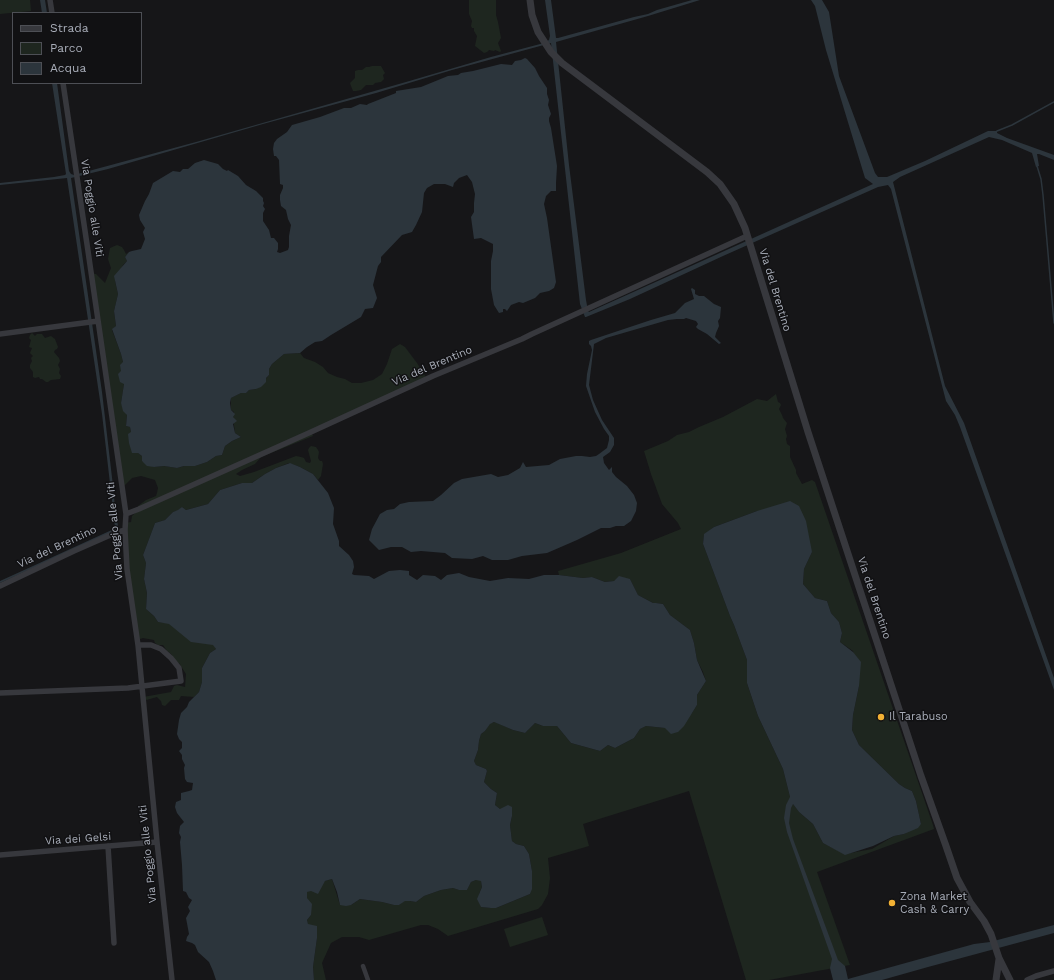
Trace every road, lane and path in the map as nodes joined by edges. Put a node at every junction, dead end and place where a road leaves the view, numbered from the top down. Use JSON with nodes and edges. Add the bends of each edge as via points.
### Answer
{"nodes":[{"id":1,"x":50,"y":0,"type":"edge"},
{"id":2,"x":530,"y":0,"type":"edge"},
{"id":3,"x":52,"y":12,"type":"edge"},
{"id":4,"x":63,"y":84,"type":"edge"},
{"id":5,"x":748,"y":240,"type":"junction"},
{"id":6,"x":96,"y":321,"type":"junction"},
{"id":7,"x":0,"y":334,"type":"edge"},
{"id":8,"x":126,"y":514,"type":"junction"},
{"id":9,"x":125,"y":530,"type":"junction"},
{"id":10,"x":0,"y":586,"type":"edge"},
{"id":11,"x":138,"y":645,"type":"junction"},
{"id":12,"x":142,"y":687,"type":"junction"},
{"id":13,"x":0,"y":693,"type":"edge"},
{"id":14,"x":157,"y":842,"type":"junction"},
{"id":15,"x":108,"y":846,"type":"junction"},
{"id":16,"x":0,"y":855,"type":"edge"},
{"id":17,"x":114,"y":942,"type":"dead end"},
{"id":18,"x":999,"y":956,"type":"junction"},
{"id":19,"x":363,"y":966,"type":"dead end"},
{"id":20,"x":1054,"y":971,"type":"edge"},
{"id":21,"x":172,"y":980,"type":"edge"},
{"id":22,"x":368,"y":980,"type":"edge"},
{"id":23,"x":996,"y":980,"type":"edge"},
{"id":24,"x":1010,"y":980,"type":"edge"},
{"id":25,"x":1027,"y":980,"type":"edge"}],
"edges":[{"from":1,"to":3,"type":"street"},
{"from":2,"to":5,"type":"street","name":"Via del Brentino","via":[[538,32],[551,52],[720,184],[734,204]]},
{"from":4,"to":6,"type":"street","name":"Via Poggio alle Viti"},
{"from":5,"to":8,"type":"street","name":"Via del Brentino","via":[[433,376]]},
{"from":5,"to":18,"type":"street","name":"Via del Brentino","via":[[921,776],[957,878],[984,921]]},
{"from":6,"to":7,"type":"street"},
{"from":6,"to":8,"type":"street","name":"Via Poggio alle Viti"},
{"from":8,"to":9,"type":"street","name":"Via Poggio alle Viti"},
{"from":9,"to":10,"type":"street","name":"Via del Brentino"},
{"from":9,"to":11,"type":"street","name":"Via Poggio alle Viti","via":[[127,569]]},
{"from":11,"to":12,"type":"street","name":"Via Poggio alle Viti"},
{"from":11,"to":12,"type":"street","via":[[151,644],[162,649],[179,668],[181,681]]},
{"from":12,"to":13,"type":"street"},
{"from":12,"to":14,"type":"street","name":"Via Poggio alle Viti"},
{"from":14,"to":15,"type":"street","name":"Via dei Gelsi"},
{"from":14,"to":21,"type":"street","name":"Via Poggio alle Viti"},
{"from":15,"to":16,"type":"street","name":"Via dei Gelsi"},
{"from":15,"to":17,"type":"street"},
{"from":18,"to":23,"type":"street","name":"Via del Brentino"},
{"from":18,"to":24,"type":"street","name":"Via del Brentino"},
{"from":19,"to":22,"type":"street"},
{"from":20,"to":25,"type":"street"}]}
